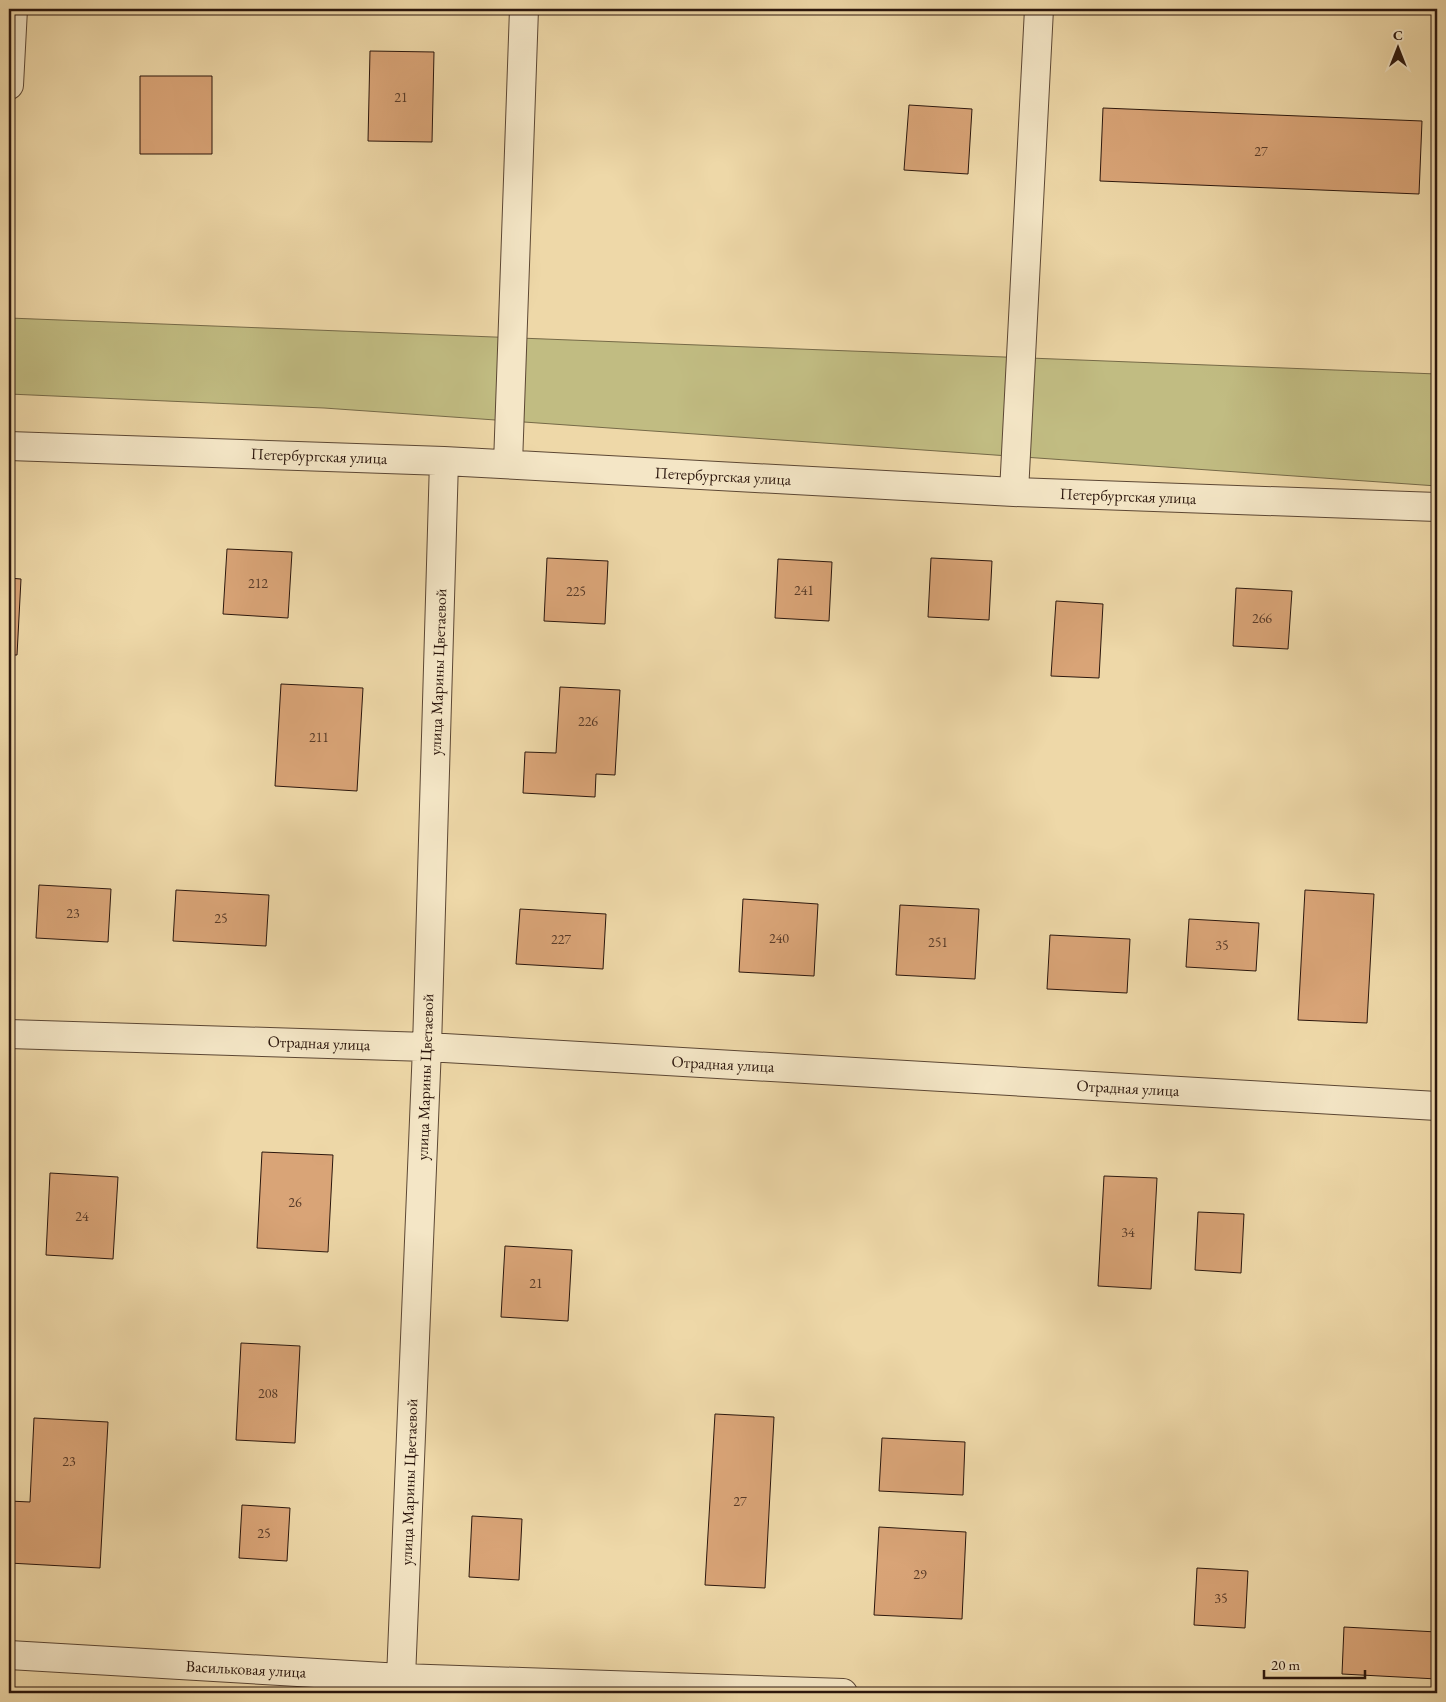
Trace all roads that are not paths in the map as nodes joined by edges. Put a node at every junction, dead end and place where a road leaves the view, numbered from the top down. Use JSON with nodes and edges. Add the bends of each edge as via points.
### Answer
{"nodes":[{"id":1,"x":13,"y":9,"type":"edge"},
{"id":2,"x":524,"y":9,"type":"edge"},
{"id":3,"x":1038,"y":9,"type":"edge"},
{"id":4,"x":9,"y":86,"type":"edge"},
{"id":5,"x":9,"y":446,"type":"edge"},
{"id":6,"x":444,"y":461,"type":"junction"},
{"id":7,"x":508,"y":464,"type":"junction"},
{"id":8,"x":1014,"y":492,"type":"junction"},
{"id":9,"x":1437,"y":507,"type":"edge"},
{"id":10,"x":9,"y":1034,"type":"edge"},
{"id":11,"x":427,"y":1047,"type":"junction"},
{"id":12,"x":1437,"y":1106,"type":"edge"},
{"id":13,"x":9,"y":1655,"type":"edge"},
{"id":14,"x":399,"y":1686,"type":"edge"},
{"id":15,"x":843,"y":1693,"type":"edge"}],
"edges":[{"from":1,"to":4,"type":"street"},
{"from":2,"to":7,"type":"street"},
{"from":3,"to":8,"type":"street"},
{"from":5,"to":6,"type":"street","name":"Петербургская улица"},
{"from":6,"to":7,"type":"street","name":"Петербургская улица"},
{"from":6,"to":11,"type":"street","name":"улица Марины Цветаевой"},
{"from":7,"to":8,"type":"street","name":"Петербургская улица"},
{"from":8,"to":9,"type":"street","name":"Петербургская улица"},
{"from":10,"to":11,"type":"street","name":"Отрадная улица"},
{"from":11,"to":12,"type":"street","name":"Отрадная улица"},
{"from":11,"to":14,"type":"street","name":"улица Марины Цветаевой"},
{"from":13,"to":14,"type":"street","name":"Васильковая улица"},
{"from":14,"to":15,"type":"street","name":"Васильковая улица"}]}
